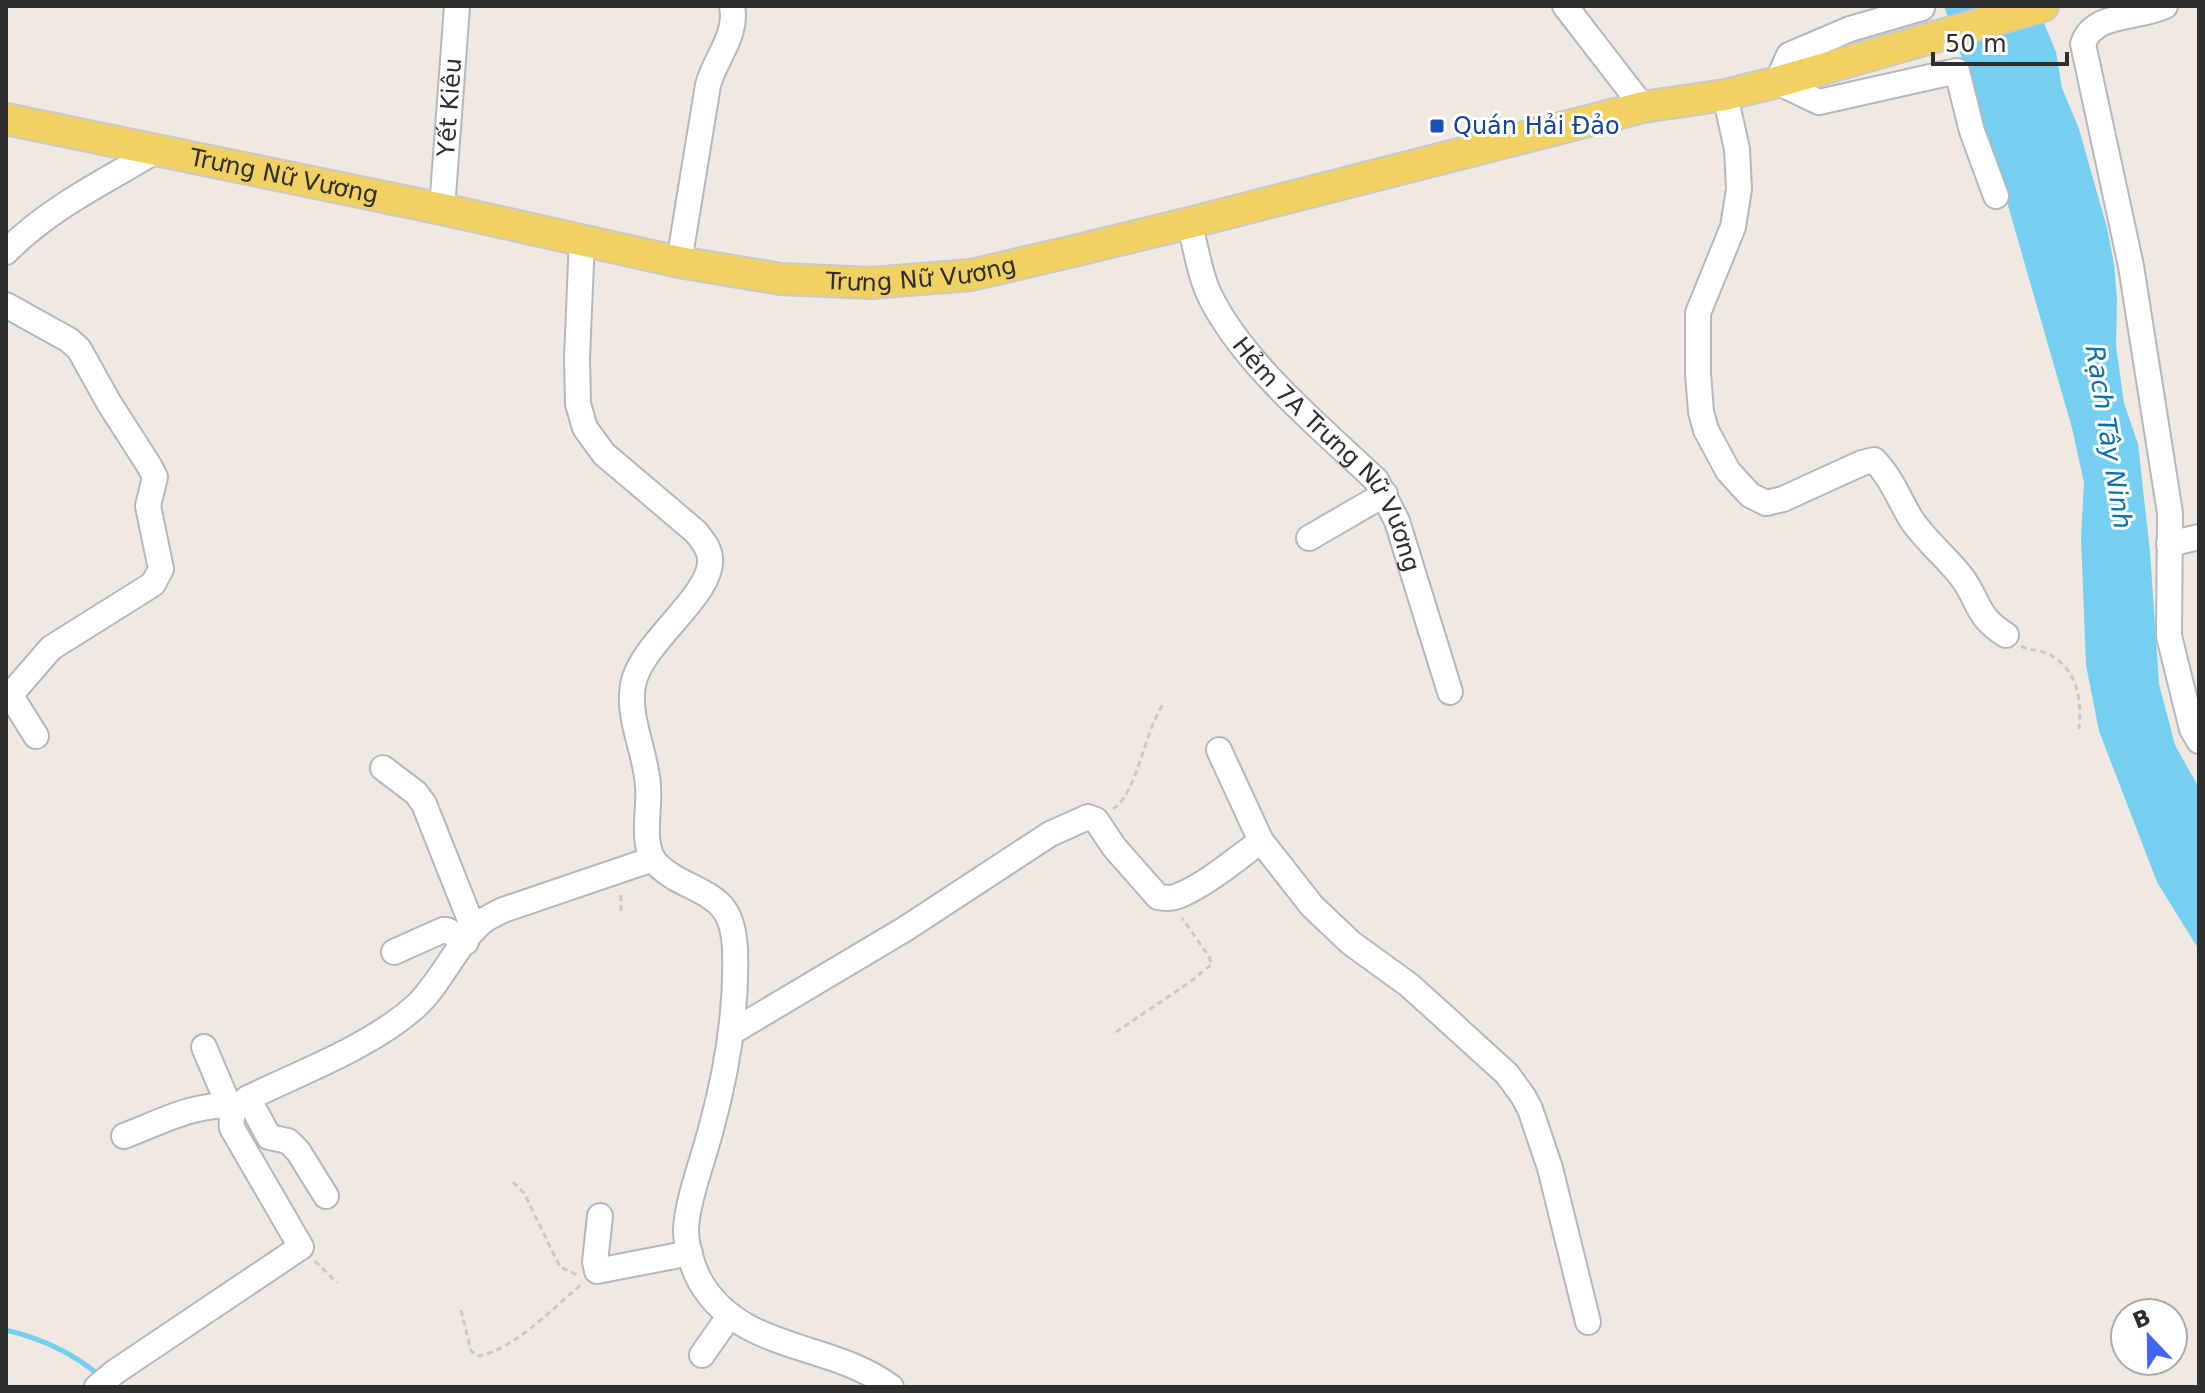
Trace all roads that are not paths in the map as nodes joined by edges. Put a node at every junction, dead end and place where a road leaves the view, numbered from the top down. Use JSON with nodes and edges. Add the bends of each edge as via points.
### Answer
{"nodes":[{"id":1,"x":457,"y":6,"type":"edge"},
{"id":2,"x":732,"y":6,"type":"edge"},
{"id":3,"x":1565,"y":6,"type":"edge"},
{"id":4,"x":1921,"y":6,"type":"edge"},
{"id":5,"x":2043,"y":6,"type":"edge"},
{"id":6,"x":2165,"y":6,"type":"edge"},
{"id":7,"x":1777,"y":82,"type":"junction"},
{"id":8,"x":1725,"y":95,"type":"junction"},
{"id":9,"x":1643,"y":107,"type":"junction"},
{"id":10,"x":6,"y":119,"type":"edge"},
{"id":11,"x":156,"y":151,"type":"junction"},
{"id":12,"x":1996,"y":196,"type":"dead end"},
{"id":13,"x":442,"y":209,"type":"junction"},
{"id":14,"x":1189,"y":223,"type":"junction"},
{"id":15,"x":582,"y":239,"type":"junction"},
{"id":16,"x":6,"y":252,"type":"edge"},
{"id":17,"x":679,"y":262,"type":"junction"},
{"id":18,"x":6,"y":305,"type":"edge"},
{"id":19,"x":1385,"y":494,"type":"junction"},
{"id":20,"x":2199,"y":537,"type":"edge"},
{"id":21,"x":1309,"y":538,"type":"dead end"},
{"id":22,"x":2169,"y":544,"type":"junction"},
{"id":23,"x":2006,"y":635,"type":"road end"},
{"id":24,"x":1450,"y":692,"type":"dead end"},
{"id":25,"x":8,"y":698,"type":"edge"},
{"id":26,"x":36,"y":736,"type":"dead end"},
{"id":27,"x":2199,"y":741,"type":"edge"},
{"id":28,"x":1219,"y":750,"type":"dead end"},
{"id":29,"x":383,"y":768,"type":"dead end"},
{"id":30,"x":1261,"y":841,"type":"junction"},
{"id":31,"x":653,"y":859,"type":"junction"},
{"id":32,"x":470,"y":936,"type":"junction"},
{"id":33,"x":394,"y":952,"type":"dead end"},
{"id":34,"x":732,"y":1032,"type":"junction"},
{"id":35,"x":204,"y":1047,"type":"dead end"},
{"id":36,"x":238,"y":1103,"type":"junction"},
{"id":37,"x":124,"y":1136,"type":"dead end"},
{"id":38,"x":326,"y":1196,"type":"dead end"},
{"id":39,"x":600,"y":1216,"type":"dead end"},
{"id":40,"x":690,"y":1253,"type":"junction"},
{"id":41,"x":730,"y":1315,"type":"junction"},
{"id":42,"x":1588,"y":1322,"type":"dead end"},
{"id":43,"x":702,"y":1355,"type":"dead end"},
{"id":44,"x":103,"y":1382,"type":"edge"},
{"id":45,"x":891,"y":1387,"type":"edge"}],
"edges":[{"from":1,"to":13,"type":"street","name":"Yết Kiêu"},
{"from":2,"to":17,"type":"street","via":[[730,36],[708,85]]},
{"from":3,"to":9,"type":"street"},
{"from":4,"to":7,"type":"street","via":[[1789,55]]},
{"from":5,"to":7,"type":"main road","name":"Trưng Nữ Vương"},
{"from":6,"to":22,"type":"street","via":[[2102,23],[2092,28],[2083,44],[2131,266],[2170,513]]},
{"from":7,"to":8,"type":"main road","name":"Trưng Nữ Vương"},
{"from":7,"to":12,"type":"street","via":[[1819,102],[1957,71]]},
{"from":8,"to":9,"type":"main road","name":"Trưng Nữ Vương"},
{"from":8,"to":23,"type":"street","via":[[1739,189],[1733,227],[1698,313],[1698,373],[1706,430],[1728,471],[1750,495],[1766,503],[1874,460],[1929,542],[1961,576],[1983,617]]},
{"from":9,"to":14,"type":"main road","name":"Trưng Nữ Vương"},
{"from":10,"to":11,"type":"main road","name":"Trưng Nữ Vương"},
{"from":11,"to":13,"type":"main road","name":"Trưng Nữ Vương"},
{"from":11,"to":16,"type":"street","via":[[75,198]]},
{"from":13,"to":15,"type":"main road","name":"Trưng Nữ Vương"},
{"from":14,"to":17,"type":"main road","name":"Trưng Nữ Vương","via":[[971,275],[871,283],[781,279]]},
{"from":14,"to":19,"type":"street","name":"Hẻm 7A Trưng Nữ Vương","via":[[1208,291],[1226,324],[1278,386]]},
{"from":15,"to":17,"type":"main road","name":"Trưng Nữ Vương"},
{"from":15,"to":31,"type":"street","via":[[577,358],[578,404],[585,428],[604,454],[696,532],[710,559],[698,591],[634,676],[631,696],[647,774],[647,837]]},
{"from":18,"to":25,"type":"street","via":[[79,349],[150,467],[155,477],[148,506],[161,569],[153,584],[51,648]]},
{"from":19,"to":21,"type":"street"},
{"from":19,"to":24,"type":"street","name":"Hẻm 7A Trưng Nữ Vương"},
{"from":20,"to":22,"type":"street"},
{"from":22,"to":27,"type":"street","via":[[2169,636]]},
{"from":25,"to":26,"type":"street"},
{"from":28,"to":30,"type":"street"},
{"from":29,"to":32,"type":"street","via":[[424,804]]},
{"from":30,"to":34,"type":"street","via":[[1197,886],[1176,897],[1158,897],[1096,820],[1088,817],[1050,834],[905,929]]},
{"from":30,"to":42,"type":"street","via":[[1312,906],[1351,943],[1409,985],[1507,1074],[1523,1096],[1550,1168]]},
{"from":31,"to":32,"type":"street","via":[[503,910]]},
{"from":31,"to":34,"type":"street","via":[[727,911],[735,950]]},
{"from":32,"to":33,"type":"street","via":[[443,930]]},
{"from":32,"to":36,"type":"street","via":[[419,1004],[395,1024]]},
{"from":34,"to":40,"type":"street","via":[[690,1206]]},
{"from":35,"to":36,"type":"street"},
{"from":36,"to":37,"type":"street","via":[[201,1106]]},
{"from":36,"to":38,"type":"street","via":[[269,1137],[288,1141],[298,1151]]},
{"from":36,"to":44,"type":"street","via":[[232,1128],[301,1247]]},
{"from":39,"to":40,"type":"street","via":[[597,1271]]},
{"from":40,"to":41,"type":"street","via":[[701,1281]]},
{"from":41,"to":43,"type":"street"},
{"from":41,"to":45,"type":"street","via":[[744,1327],[832,1357]]}]}
